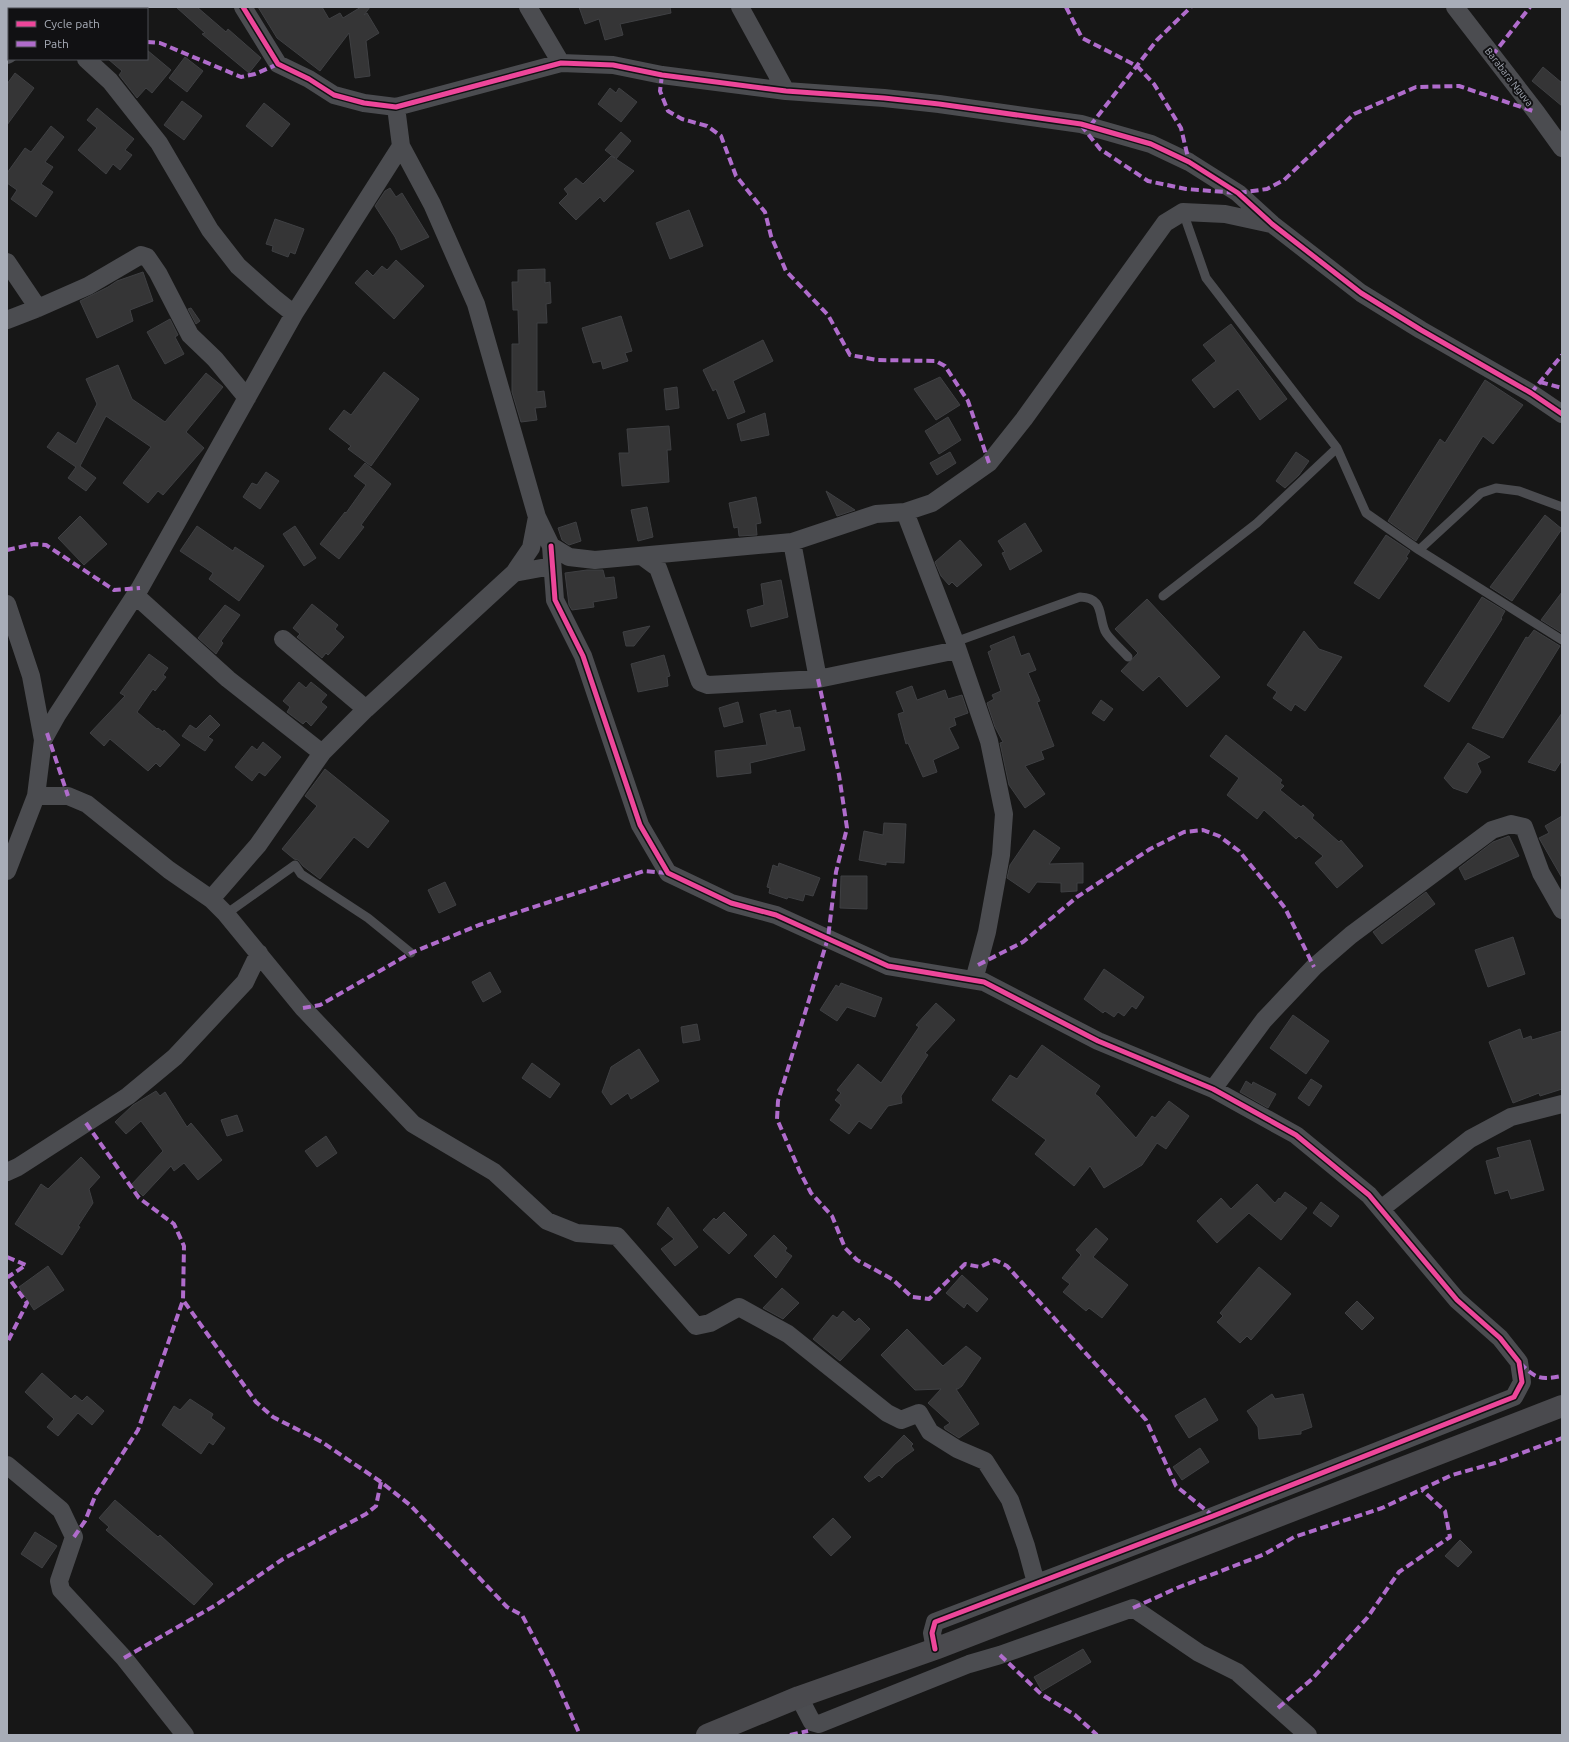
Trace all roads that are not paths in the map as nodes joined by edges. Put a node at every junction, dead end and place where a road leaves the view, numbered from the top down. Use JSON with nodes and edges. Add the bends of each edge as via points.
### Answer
{"nodes":[{"id":1,"x":243,"y":7,"type":"edge"},
{"id":2,"x":528,"y":7,"type":"edge"},
{"id":3,"x":740,"y":7,"type":"edge"},
{"id":4,"x":1455,"y":7,"type":"edge"},
{"id":5,"x":87,"y":60,"type":"edge"},
{"id":6,"x":561,"y":63,"type":"junction"},
{"id":7,"x":786,"y":91,"type":"junction"},
{"id":8,"x":396,"y":107,"type":"junction"},
{"id":9,"x":401,"y":146,"type":"junction"},
{"id":10,"x":1562,"y":148,"type":"edge"},
{"id":11,"x":1183,"y":212,"type":"junction"},
{"id":12,"x":1272,"y":224,"type":"junction"},
{"id":13,"x":7,"y":262,"type":"edge"},
{"id":14,"x":38,"y":308,"type":"junction"},
{"id":15,"x":294,"y":314,"type":"junction"},
{"id":16,"x":7,"y":320,"type":"edge"},
{"id":17,"x":247,"y":398,"type":"junction"},
{"id":18,"x":1562,"y":414,"type":"edge"},
{"id":19,"x":1337,"y":448,"type":"junction"},
{"id":20,"x":1562,"y":507,"type":"edge"},
{"id":21,"x":905,"y":512,"type":"junction"},
{"id":22,"x":537,"y":517,"type":"junction"},
{"id":23,"x":792,"y":542,"type":"junction"},
{"id":24,"x":551,"y":546,"type":"junction"},
{"id":25,"x":1419,"y":550,"type":"junction"},
{"id":26,"x":643,"y":557,"type":"junction"},
{"id":27,"x":552,"y":566,"type":"junction"},
{"id":28,"x":514,"y":573,"type":"junction"},
{"id":29,"x":135,"y":595,"type":"junction"},
{"id":30,"x":1163,"y":596,"type":"dead end"},
{"id":31,"x":7,"y":604,"type":"edge"},
{"id":32,"x":283,"y":639,"type":"dead end"},
{"id":33,"x":1562,"y":640,"type":"edge"},
{"id":34,"x":956,"y":646,"type":"junction"},
{"id":35,"x":1128,"y":657,"type":"dead end"},
{"id":36,"x":818,"y":679,"type":"junction"},
{"id":37,"x":366,"y":709,"type":"junction"},
{"id":38,"x":43,"y":740,"type":"junction"},
{"id":39,"x":322,"y":753,"type":"junction"},
{"id":40,"x":36,"y":796,"type":"junction"},
{"id":41,"x":7,"y":871,"type":"edge"},
{"id":42,"x":211,"y":899,"type":"junction"},
{"id":43,"x":1562,"y":910,"type":"edge"},
{"id":44,"x":226,"y":914,"type":"junction"},
{"id":45,"x":259,"y":953,"type":"junction"},
{"id":46,"x":411,"y":953,"type":"dead end"},
{"id":47,"x":974,"y":980,"type":"junction"},
{"id":48,"x":1213,"y":1089,"type":"junction"},
{"id":49,"x":1562,"y":1104,"type":"edge"},
{"id":50,"x":7,"y":1172,"type":"edge"},
{"id":51,"x":1381,"y":1209,"type":"junction"},
{"id":52,"x":1562,"y":1406,"type":"edge"},
{"id":53,"x":7,"y":1465,"type":"edge"},
{"id":54,"x":1036,"y":1583,"type":"junction"},
{"id":55,"x":935,"y":1649,"type":"junction"},
{"id":56,"x":799,"y":1697,"type":"junction"},
{"id":57,"x":809,"y":1729,"type":"edge"},
{"id":58,"x":184,"y":1735,"type":"edge"},
{"id":59,"x":707,"y":1735,"type":"edge"},
{"id":60,"x":1308,"y":1735,"type":"edge"}],
"edges":[{"from":1,"to":8,"type":"street","via":[[278,64],[309,79],[334,96]]},
{"from":2,"to":6,"type":"street"},
{"from":3,"to":7,"type":"street"},
{"from":4,"to":10,"type":"street","name":"Barabara Nguva"},
{"from":5,"to":15,"type":"street","via":[[110,81],[159,143],[210,230],[238,266]]},
{"from":6,"to":7,"type":"street","via":[[613,65],[662,75]]},
{"from":6,"to":8,"type":"street"},
{"from":7,"to":12,"type":"street","via":[[938,104],[1090,126],[1151,144],[1189,162],[1238,193]]},
{"from":8,"to":9,"type":"street"},
{"from":9,"to":15,"type":"street"},
{"from":9,"to":22,"type":"street","via":[[432,204],[476,304]]},
{"from":11,"to":12,"type":"street","via":[[1225,214]]},
{"from":11,"to":19,"type":"lane","via":[[1206,278]]},
{"from":11,"to":21,"type":"street","via":[[1165,223],[1024,419],[989,463],[932,503]]},
{"from":12,"to":18,"type":"street","via":[[1361,292]]},
{"from":13,"to":14,"type":"street"},
{"from":14,"to":16,"type":"street"},
{"from":14,"to":17,"type":"street","via":[[88,286],[141,255],[148,257],[190,335],[215,359]]},
{"from":15,"to":17,"type":"street"},
{"from":17,"to":29,"type":"street"},
{"from":19,"to":25,"type":"lane","via":[[1366,513]]},
{"from":19,"to":30,"type":"lane","via":[[1257,523]]},
{"from":20,"to":25,"type":"lane","via":[[1519,491],[1496,488],[1481,493]]},
{"from":21,"to":23,"type":"street","via":[[876,514]]},
{"from":21,"to":34,"type":"street"},
{"from":22,"to":24,"type":"street"},
{"from":22,"to":28,"type":"street","via":[[531,548]]},
{"from":23,"to":26,"type":"street"},
{"from":23,"to":36,"type":"street"},
{"from":24,"to":26,"type":"street","via":[[569,557],[595,560]]},
{"from":24,"to":27,"type":"street"},
{"from":25,"to":33,"type":"lane"},
{"from":26,"to":36,"type":"street","via":[[658,568],[700,682],[708,686]]},
{"from":27,"to":28,"type":"street"},
{"from":27,"to":47,"type":"street","via":[[555,600],[583,656],[640,825],[668,873],[731,903],[776,915],[888,966]]},
{"from":28,"to":37,"type":"street"},
{"from":29,"to":38,"type":"street"},
{"from":29,"to":39,"type":"street","via":[[228,680]]},
{"from":31,"to":38,"type":"street","via":[[30,676]]},
{"from":32,"to":37,"type":"street"},
{"from":34,"to":35,"type":"lane","via":[[1080,597],[1089,598],[1100,607],[1105,632]]},
{"from":34,"to":36,"type":"street"},
{"from":34,"to":47,"type":"street","via":[[989,741],[1004,814],[1001,855],[988,932]]},
{"from":37,"to":39,"type":"street"},
{"from":38,"to":40,"type":"street"},
{"from":39,"to":42,"type":"street","via":[[258,845]]},
{"from":40,"to":41,"type":"street"},
{"from":40,"to":42,"type":"street","via":[[68,796],[87,804],[169,870]]},
{"from":42,"to":44,"type":"street"},
{"from":43,"to":48,"type":"street","via":[[1540,873],[1524,827],[1511,824],[1492,830],[1351,935],[1314,967],[1264,1020]]},
{"from":44,"to":45,"type":"street"},
{"from":44,"to":46,"type":"lane","via":[[294,865],[301,874],[368,918]]},
{"from":45,"to":50,"type":"street","via":[[245,982],[175,1057],[128,1096]]},
{"from":45,"to":54,"type":"street","via":[[303,1008],[413,1124],[494,1172],[547,1220],[576,1232],[617,1236],[696,1326],[710,1323],[739,1306],[788,1334],[887,1413],[901,1420],[919,1413],[930,1432],[957,1449],[985,1461],[1010,1500]]},
{"from":47,"to":48,"type":"street","via":[[984,982],[1098,1041]]},
{"from":48,"to":51,"type":"street","via":[[1296,1135],[1369,1195]]},
{"from":49,"to":51,"type":"street","via":[[1511,1116],[1470,1139]]},
{"from":51,"to":54,"type":"street","via":[[1457,1300],[1500,1338],[1519,1362],[1522,1382],[1514,1397]]},
{"from":52,"to":55,"type":"main road"},
{"from":53,"to":58,"type":"street","via":[[61,1510],[74,1537],[59,1582],[61,1590],[124,1658]]},
{"from":54,"to":55,"type":"street","via":[[935,1622],[932,1634]]},
{"from":55,"to":56,"type":"main road"},
{"from":56,"to":57,"type":"street"},
{"from":56,"to":59,"type":"main road"},
{"from":57,"to":60,"type":"street","via":[[969,1664],[1133,1608],[1199,1653],[1237,1672]]}]}
